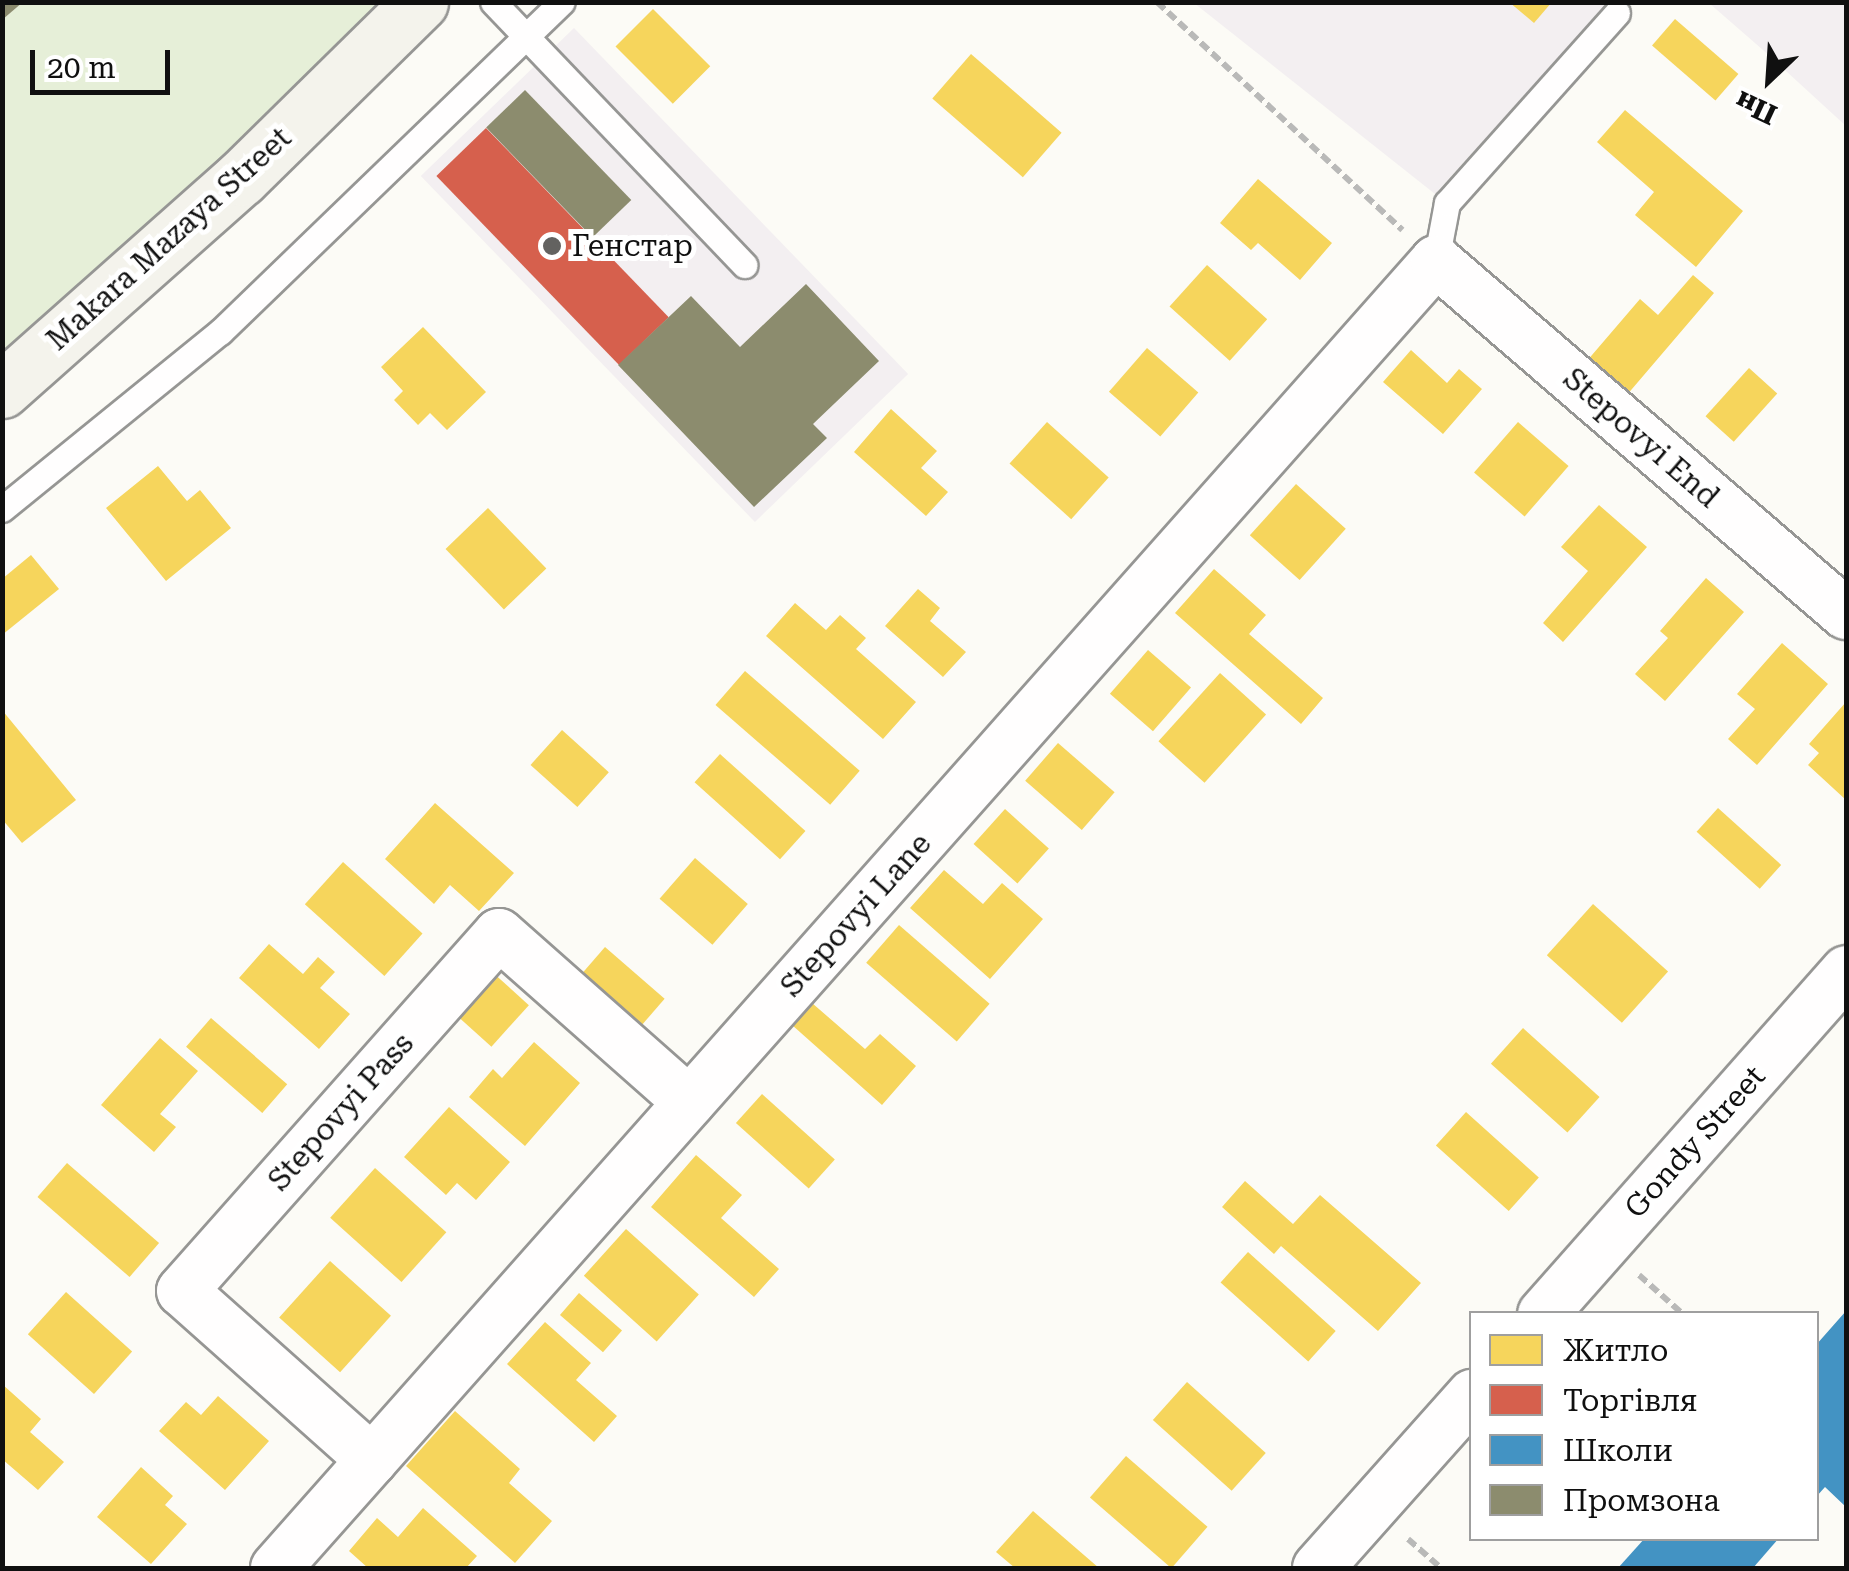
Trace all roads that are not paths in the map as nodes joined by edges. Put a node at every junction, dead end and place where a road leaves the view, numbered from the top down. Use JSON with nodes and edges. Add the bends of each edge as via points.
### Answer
{"nodes":[{"id":1,"x":420,"y":2,"type":"edge"},
{"id":2,"x":492,"y":2,"type":"edge"},
{"id":3,"x":562,"y":2,"type":"edge"},
{"id":4,"x":1617,"y":13,"type":"dead end"},
{"id":5,"x":526,"y":38,"type":"junction"},
{"id":6,"x":1436,"y":261,"type":"junction"},
{"id":7,"x":744,"y":265,"type":"dead end"},
{"id":8,"x":2,"y":390,"type":"edge"},
{"id":9,"x":2,"y":508,"type":"edge"},
{"id":10,"x":1846,"y":614,"type":"edge"},
{"id":11,"x":1846,"y":971,"type":"edge"},
{"id":12,"x":690,"y":1102,"type":"junction"},
{"id":13,"x":1547,"y":1311,"type":"edge"},
{"id":14,"x":1469,"y":1398,"type":"edge"},
{"id":15,"x":372,"y":1460,"type":"junction"},
{"id":16,"x":276,"y":1568,"type":"edge"},
{"id":17,"x":1318,"y":1568,"type":"edge"}],
"edges":[{"from":1,"to":8,"type":"main road","name":"Makara Mazaya Street","via":[[240,178]]},
{"from":2,"to":5,"type":"lane"},
{"from":3,"to":5,"type":"lane"},
{"from":4,"to":6,"type":"lane","via":[[1447,203]]},
{"from":5,"to":7,"type":"lane"},
{"from":5,"to":9,"type":"lane","via":[[220,332]]},
{"from":6,"to":10,"type":"street","name":"Stepovyi End"},
{"from":6,"to":12,"type":"street","name":"Stepovyi Lane"},
{"from":11,"to":13,"type":"street","name":"Gondy Street"},
{"from":12,"to":15,"type":"street","name":"Stepovyi Lane"},
{"from":12,"to":15,"type":"street","name":"Stepovyi Pass","via":[[500,934],[182,1291]]},
{"from":14,"to":17,"type":"street"},
{"from":15,"to":16,"type":"street","name":"Stepovyi Lane"}]}
